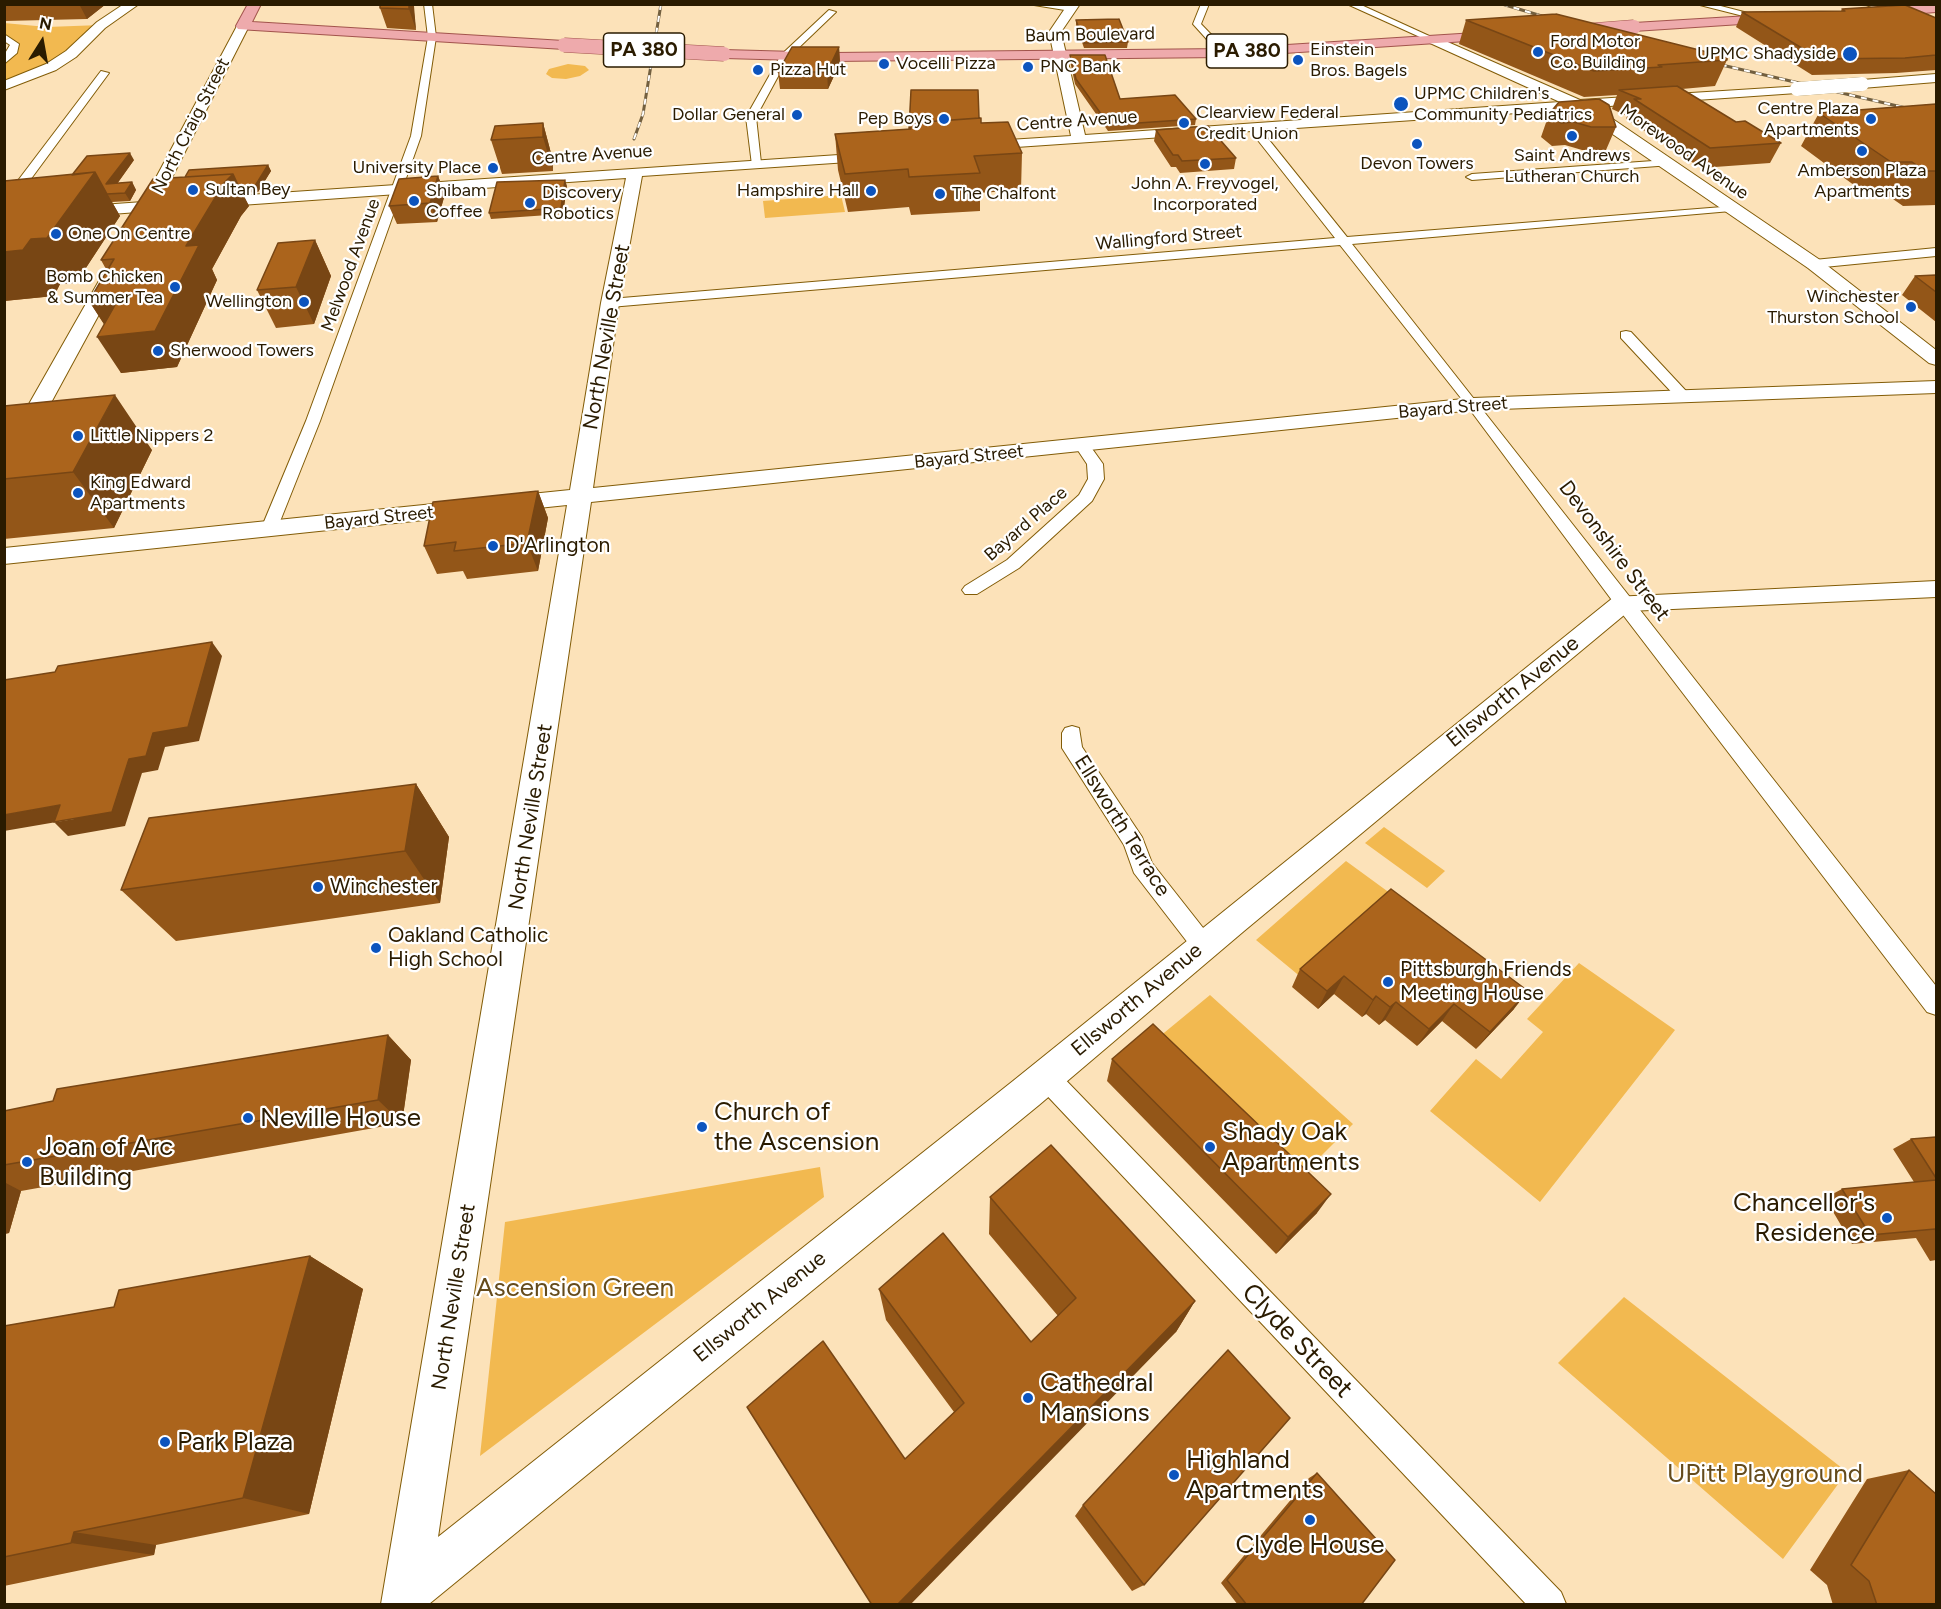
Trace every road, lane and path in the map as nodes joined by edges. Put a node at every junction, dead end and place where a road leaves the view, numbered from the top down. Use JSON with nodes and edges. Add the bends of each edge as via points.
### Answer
{"nodes":[{"id":1,"x":133,"y":4,"type":"edge"},
{"id":2,"x":255,"y":4,"type":"edge"},
{"id":3,"x":428,"y":4,"type":"edge"},
{"id":4,"x":1032,"y":4,"type":"edge"},
{"id":5,"x":1205,"y":4,"type":"edge"},
{"id":6,"x":1351,"y":4,"type":"edge"},
{"id":7,"x":1700,"y":4,"type":"edge"},
{"id":8,"x":1868,"y":4,"type":"edge"},
{"id":9,"x":1073,"y":6,"type":"edge"},
{"id":10,"x":1936,"y":8,"type":"edge"},
{"id":11,"x":832,"y":12,"type":"dead end"},
{"id":12,"x":1890,"y":12,"type":"junction"},
{"id":13,"x":1853,"y":14,"type":"edge"},
{"id":14,"x":1797,"y":17,"type":"edge"},
{"id":15,"x":1767,"y":19,"type":"junction"},
{"id":16,"x":243,"y":26,"type":"junction"},
{"id":17,"x":1573,"y":31,"type":"edge"},
{"id":18,"x":1936,"y":31,"type":"edge"},
{"id":19,"x":1522,"y":34,"type":"edge"},
{"id":20,"x":4,"y":37,"type":"edge"},
{"id":21,"x":432,"y":37,"type":"junction"},
{"id":22,"x":1434,"y":40,"type":"junction"},
{"id":23,"x":1224,"y":52,"type":"junction"},
{"id":24,"x":1059,"y":55,"type":"junction"},
{"id":25,"x":784,"y":57,"type":"junction"},
{"id":26,"x":6,"y":60,"type":"edge"},
{"id":27,"x":104,"y":73,"type":"dead end"},
{"id":28,"x":1936,"y":78,"type":"edge"},
{"id":29,"x":4,"y":86,"type":"edge"},
{"id":30,"x":1580,"y":104,"type":"junction"},
{"id":31,"x":1253,"y":127,"type":"junction"},
{"id":32,"x":1079,"y":140,"type":"junction"},
{"id":33,"x":966,"y":148,"type":"edge"},
{"id":34,"x":895,"y":153,"type":"edge"},
{"id":35,"x":756,"y":163,"type":"junction"},
{"id":36,"x":1667,"y":164,"type":"junction"},
{"id":37,"x":635,"y":172,"type":"junction"},
{"id":38,"x":1472,"y":177,"type":"dead end"},
{"id":39,"x":398,"y":189,"type":"junction"},
{"id":40,"x":149,"y":207,"type":"junction"},
{"id":41,"x":4,"y":208,"type":"edge"},
{"id":42,"x":1731,"y":208,"type":"junction"},
{"id":43,"x":4,"y":217,"type":"edge"},
{"id":44,"x":136,"y":230,"type":"edge"},
{"id":45,"x":1345,"y":241,"type":"junction"},
{"id":46,"x":1936,"y":252,"type":"edge"},
{"id":47,"x":124,"y":253,"type":"edge"},
{"id":48,"x":1814,"y":264,"type":"junction"},
{"id":49,"x":610,"y":303,"type":"junction"},
{"id":50,"x":1626,"y":335,"type":"dead end"},
{"id":51,"x":1936,"y":359,"type":"edge"},
{"id":52,"x":1936,"y":387,"type":"edge"},
{"id":53,"x":1682,"y":395,"type":"junction"},
{"id":54,"x":1473,"y":404,"type":"junction"},
{"id":55,"x":1083,"y":446,"type":"junction"},
{"id":56,"x":4,"y":469,"type":"edge"},
{"id":57,"x":581,"y":496,"type":"junction"},
{"id":58,"x":268,"y":529,"type":"junction"},
{"id":59,"x":4,"y":556,"type":"edge"},
{"id":60,"x":1936,"y":589,"type":"edge"},
{"id":61,"x":971,"y":590,"type":"dead end"},
{"id":62,"x":1623,"y":603,"type":"junction"},
{"id":63,"x":1072,"y":733,"type":"dead end"},
{"id":64,"x":1203,"y":945,"type":"junction"},
{"id":65,"x":1936,"y":1004,"type":"edge"},
{"id":66,"x":1046,"y":1077,"type":"junction"},
{"id":67,"x":404,"y":1599,"type":"edge"},
{"id":68,"x":1549,"y":1605,"type":"edge"}],
"edges":[{"from":1,"to":29,"type":"main road","via":[[57,63]]},
{"from":2,"to":16,"type":"main road","name":"North Craig Street"},
{"from":3,"to":21,"type":"street","name":"Melwood Avenue"},
{"from":4,"to":9,"type":"street"},
{"from":5,"to":23,"type":"street","via":[[1197,24]]},
{"from":6,"to":22,"type":"street","name":"Morewood Avenue"},
{"from":7,"to":15,"type":"street"},
{"from":8,"to":12,"type":"street"},
{"from":9,"to":24,"type":"main road","via":[[1055,32]]},
{"from":10,"to":12,"type":"main road"},
{"from":11,"to":25,"type":"street"},
{"from":12,"to":13,"type":"main road"},
{"from":12,"to":18,"type":"street"},
{"from":14,"to":15,"type":"main road"},
{"from":15,"to":17,"type":"main road","bridge":true},
{"from":16,"to":21,"type":"main road","name":"Baum Boulevard","number":"PA 380"},
{"from":16,"to":40,"type":"main road","name":"North Craig Street"},
{"from":19,"to":22,"type":"main road","name":"Baum Boulevard","number":"PA 380"},
{"from":20,"to":26,"type":"street","via":[[15,44]]},
{"from":21,"to":25,"type":"main road","name":"Baum Boulevard","number":"PA 380","bridge":true},
{"from":21,"to":39,"type":"street","name":"Melwood Avenue","via":[[416,136]]},
{"from":22,"to":23,"type":"main road","name":"Baum Boulevard","number":"PA 380"},
{"from":22,"to":30,"type":"main road","name":"Morewood Avenue"},
{"from":23,"to":24,"type":"main road","name":"Baum Boulevard","number":"PA 380"},
{"from":24,"to":25,"type":"main road","name":"Baum Boulevard","number":"PA 380"},
{"from":24,"to":32,"type":"main road"},
{"from":25,"to":35,"type":"street","via":[[751,117]]},
{"from":27,"to":41,"type":"street"},
{"from":28,"to":30,"type":"main road","name":"Centre Avenue","bridge":true},
{"from":30,"to":31,"type":"main road","name":"Centre Avenue"},
{"from":30,"to":36,"type":"main road","name":"Morewood Avenue"},
{"from":31,"to":32,"type":"main road","name":"Centre Avenue"},
{"from":31,"to":45,"type":"street","name":"Devonshire Street"},
{"from":32,"to":33,"type":"main road","name":"Centre Avenue"},
{"from":34,"to":35,"type":"main road","name":"Centre Avenue"},
{"from":35,"to":37,"type":"main road","name":"Centre Avenue"},
{"from":36,"to":38,"type":"street"},
{"from":36,"to":42,"type":"main road","name":"Morewood Avenue"},
{"from":37,"to":39,"type":"main road","name":"Centre Avenue"},
{"from":37,"to":49,"type":"main road","name":"North Neville Street"},
{"from":39,"to":40,"type":"main road","name":"Centre Avenue"},
{"from":39,"to":58,"type":"street","name":"Melwood Avenue","via":[[313,421]]},
{"from":40,"to":43,"type":"main road","name":"Centre Avenue"},
{"from":40,"to":44,"type":"main road","name":"North Craig Street"},
{"from":42,"to":45,"type":"street","name":"Wallingford Street"},
{"from":42,"to":48,"type":"main road","name":"Morewood Avenue"},
{"from":45,"to":49,"type":"street","name":"Wallingford Street"},
{"from":45,"to":54,"type":"street","name":"Devonshire Street"},
{"from":46,"to":48,"type":"street"},
{"from":47,"to":56,"type":"main road"},
{"from":48,"to":51,"type":"main road","name":"Morewood Avenue"},
{"from":49,"to":57,"type":"main road","name":"North Neville Street"},
{"from":50,"to":53,"type":"street"},
{"from":52,"to":53,"type":"main road","name":"Bayard Street"},
{"from":53,"to":54,"type":"main road","name":"Bayard Street"},
{"from":54,"to":55,"type":"main road","name":"Bayard Street"},
{"from":54,"to":62,"type":"street","name":"Devonshire Street"},
{"from":55,"to":57,"type":"main road","name":"Bayard Street"},
{"from":55,"to":61,"type":"street","name":"Bayard Place","via":[[1095,464],[1096,479],[1086,498],[1013,564]]},
{"from":57,"to":58,"type":"main road","name":"Bayard Street"},
{"from":57,"to":67,"type":"main road","name":"North Neville Street"},
{"from":58,"to":59,"type":"main road","name":"Bayard Street"},
{"from":60,"to":62,"type":"main road"},
{"from":62,"to":64,"type":"main road","name":"Ellsworth Avenue"},
{"from":62,"to":65,"type":"street","name":"Devonshire Street"},
{"from":63,"to":64,"type":"street","name":"Ellsworth Terrace","via":[[1072,748],[1134,843],[1143,867]]},
{"from":64,"to":66,"type":"main road","name":"Ellsworth Avenue"},
{"from":66,"to":67,"type":"main road","name":"Ellsworth Avenue"},
{"from":66,"to":68,"type":"street","name":"Clyde Street"}]}
